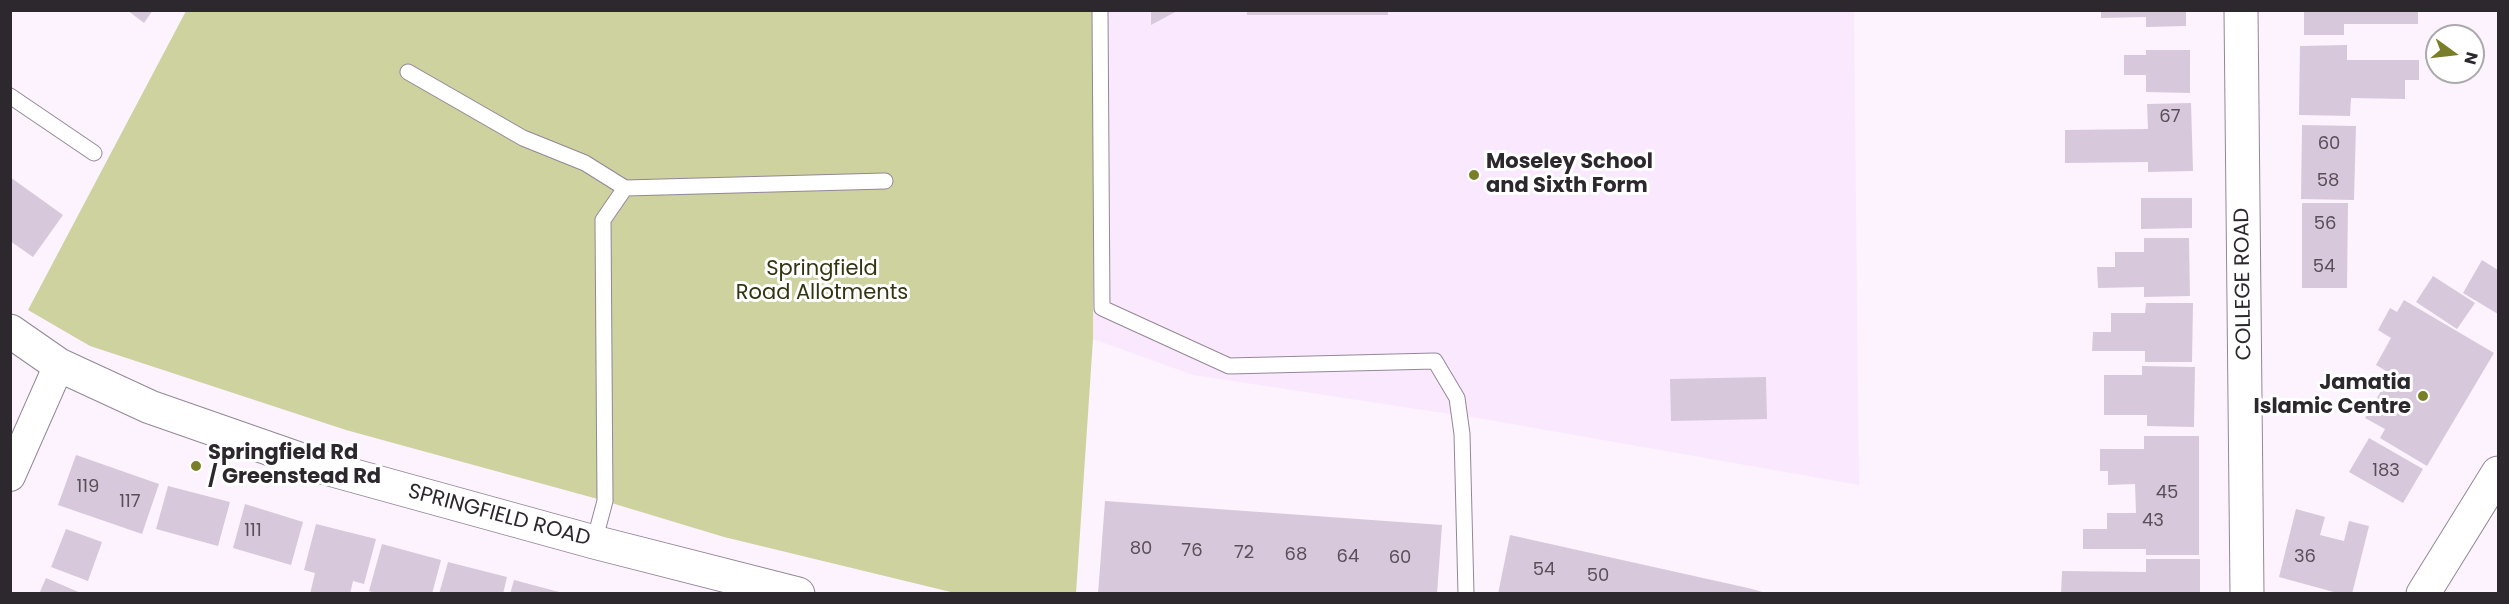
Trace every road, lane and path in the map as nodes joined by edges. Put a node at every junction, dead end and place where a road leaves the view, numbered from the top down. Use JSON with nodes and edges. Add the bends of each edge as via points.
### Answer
{"nodes":[{"id":1,"x":1100,"y":10,"type":"edge"},
{"id":2,"x":2241,"y":10,"type":"edge"},
{"id":3,"x":408,"y":72,"type":"dead end"},
{"id":4,"x":10,"y":96,"type":"edge"},
{"id":5,"x":94,"y":153,"type":"dead end"},
{"id":6,"x":885,"y":181,"type":"dead end"},
{"id":7,"x":625,"y":188,"type":"junction"},
{"id":8,"x":10,"y":331,"type":"edge"},
{"id":9,"x":59,"y":365,"type":"junction"},
{"id":10,"x":2499,"y":473,"type":"edge"},
{"id":11,"x":10,"y":476,"type":"edge"},
{"id":12,"x":594,"y":542,"type":"junction"},
{"id":13,"x":798,"y":594,"type":"edge"},
{"id":14,"x":1466,"y":594,"type":"edge"},
{"id":15,"x":2247,"y":594,"type":"edge"},
{"id":16,"x":2423,"y":594,"type":"edge"}],
"edges":[{"from":1,"to":14,"type":"lane","via":[[1102,309],[1229,366],[1436,361],[1457,398],[1462,434]]},
{"from":2,"to":15,"type":"street","name":"COLLEGE ROAD"},
{"from":3,"to":7,"type":"lane","via":[[523,138],[585,163]]},
{"from":4,"to":5,"type":"lane"},
{"from":6,"to":7,"type":"lane"},
{"from":7,"to":12,"type":"lane","via":[[603,220],[605,501]]},
{"from":8,"to":9,"type":"street","name":"SPRINGFIELD ROAD"},
{"from":9,"to":11,"type":"street"},
{"from":9,"to":12,"type":"street","name":"SPRINGFIELD ROAD","via":[[150,407],[322,467]]},
{"from":10,"to":16,"type":"street"},
{"from":12,"to":13,"type":"street","name":"SPRINGFIELD ROAD"}]}
